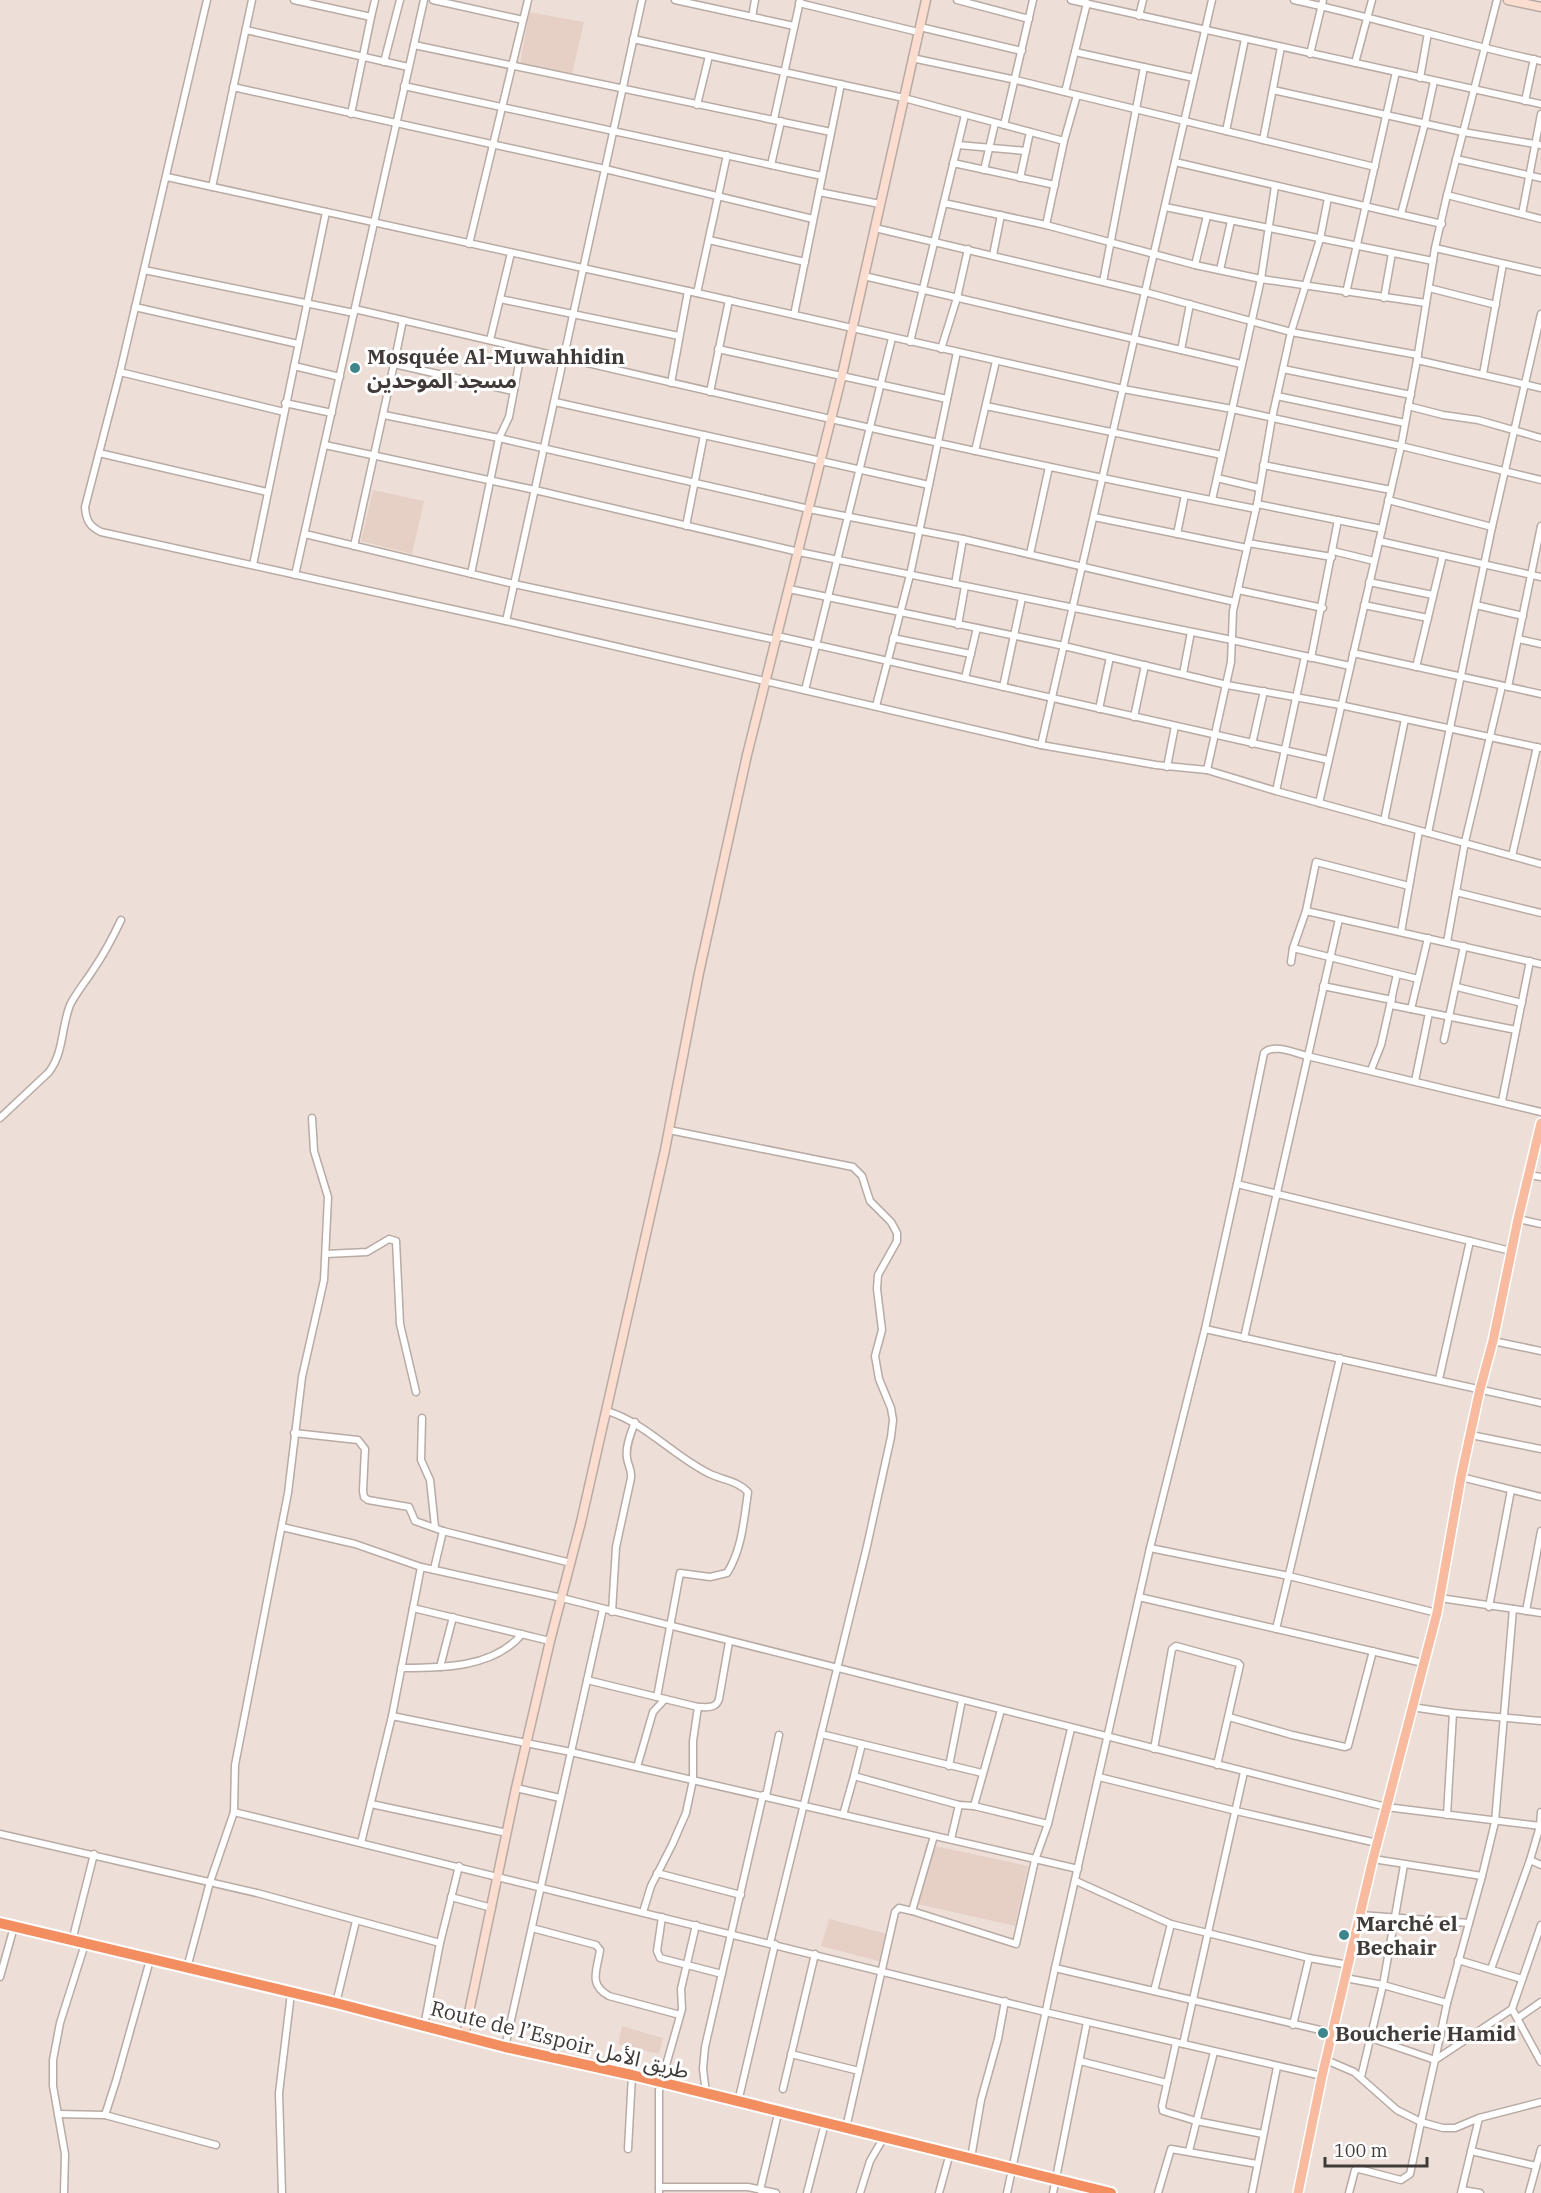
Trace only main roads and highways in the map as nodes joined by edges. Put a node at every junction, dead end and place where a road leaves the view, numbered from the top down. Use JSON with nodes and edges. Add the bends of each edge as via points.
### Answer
{"nodes":[{"id":1,"x":1541,"y":1123,"type":"edge"},
{"id":2,"x":0,"y":1923,"type":"edge"},
{"id":3,"x":1111,"y":2193,"type":"edge"},
{"id":4,"x":1298,"y":2193,"type":"edge"}],
"edges":[{"from":1,"to":4,"type":"main road","via":[[1479,1389],[1437,1613],[1373,1859]]},
{"from":2,"to":3,"type":"highway","name":"Route de l’Espoir طريق الأمل"}]}
